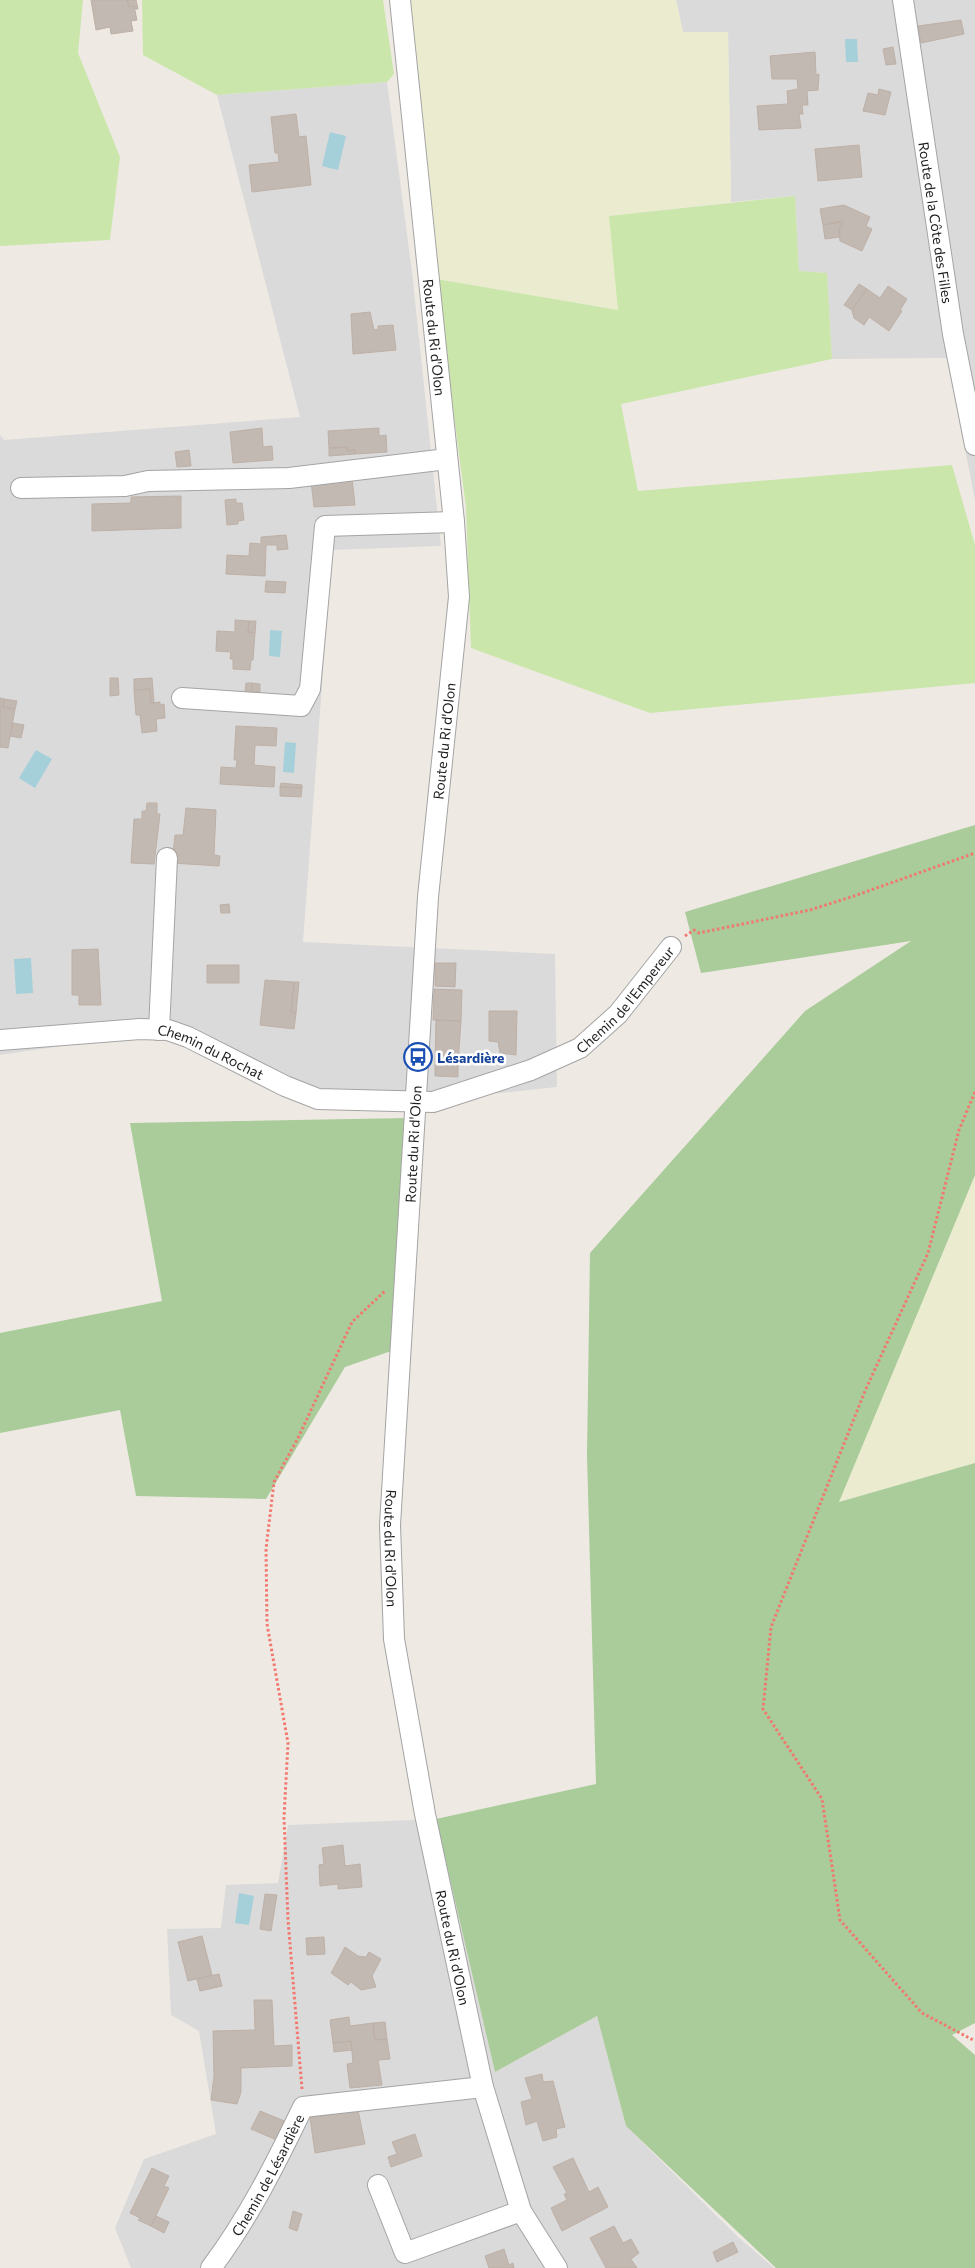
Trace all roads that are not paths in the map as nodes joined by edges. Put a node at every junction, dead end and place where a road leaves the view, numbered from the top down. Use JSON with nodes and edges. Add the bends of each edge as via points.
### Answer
{"nodes":[{"id":1,"x":400,"y":0,"type":"edge"},
{"id":2,"x":903,"y":0,"type":"edge"},
{"id":3,"x":975,"y":445,"type":"edge"},
{"id":4,"x":447,"y":460,"type":"junction"},
{"id":5,"x":21,"y":488,"type":"dead end"},
{"id":6,"x":454,"y":522,"type":"junction"},
{"id":7,"x":182,"y":698,"type":"dead end"},
{"id":8,"x":167,"y":858,"type":"dead end"},
{"id":9,"x":671,"y":947,"type":"road end"},
{"id":10,"x":159,"y":1030,"type":"junction"},
{"id":11,"x":0,"y":1040,"type":"edge"},
{"id":12,"x":416,"y":1100,"type":"junction"},
{"id":13,"x":483,"y":2087,"type":"junction"},
{"id":14,"x":378,"y":2185,"type":"dead end"},
{"id":15,"x":521,"y":2211,"type":"junction"},
{"id":16,"x":211,"y":2268,"type":"edge"},
{"id":17,"x":557,"y":2268,"type":"edge"}],
"edges":[{"from":1,"to":4,"type":"street","name":"Route du Ri d'Olon"},
{"from":2,"to":3,"type":"street","name":"Route de la Côte des Filles","via":[[953,334]]},
{"from":4,"to":5,"type":"street","via":[[289,478]]},
{"from":4,"to":6,"type":"street","name":"Route du Ri d'Olon"},
{"from":6,"to":7,"type":"street","via":[[324,526],[310,690],[301,706]]},
{"from":6,"to":12,"type":"street","name":"Route du Ri d'Olon","via":[[459,597],[428,897]]},
{"from":8,"to":10,"type":"street"},
{"from":9,"to":12,"type":"street","name":"Chemin de l'Empereur","via":[[618,1014],[580,1048],[531,1070],[433,1102]]},
{"from":10,"to":11,"type":"street","name":"Chemin du Rochat"},
{"from":10,"to":12,"type":"street","name":"Chemin du Rochat","via":[[188,1037],[318,1099]]},
{"from":12,"to":13,"type":"street","name":"Route du Ri d'Olon","via":[[390,1525],[394,1639],[425,1814]]},
{"from":13,"to":15,"type":"street","name":"Route du Ri d'Olon"},
{"from":13,"to":16,"type":"street","name":"Chemin de Lésardière","via":[[303,2107],[234,2239]]},
{"from":14,"to":15,"type":"street","via":[[405,2253]]},
{"from":15,"to":17,"type":"street","name":"Route du Ri d'Olon"}]}
